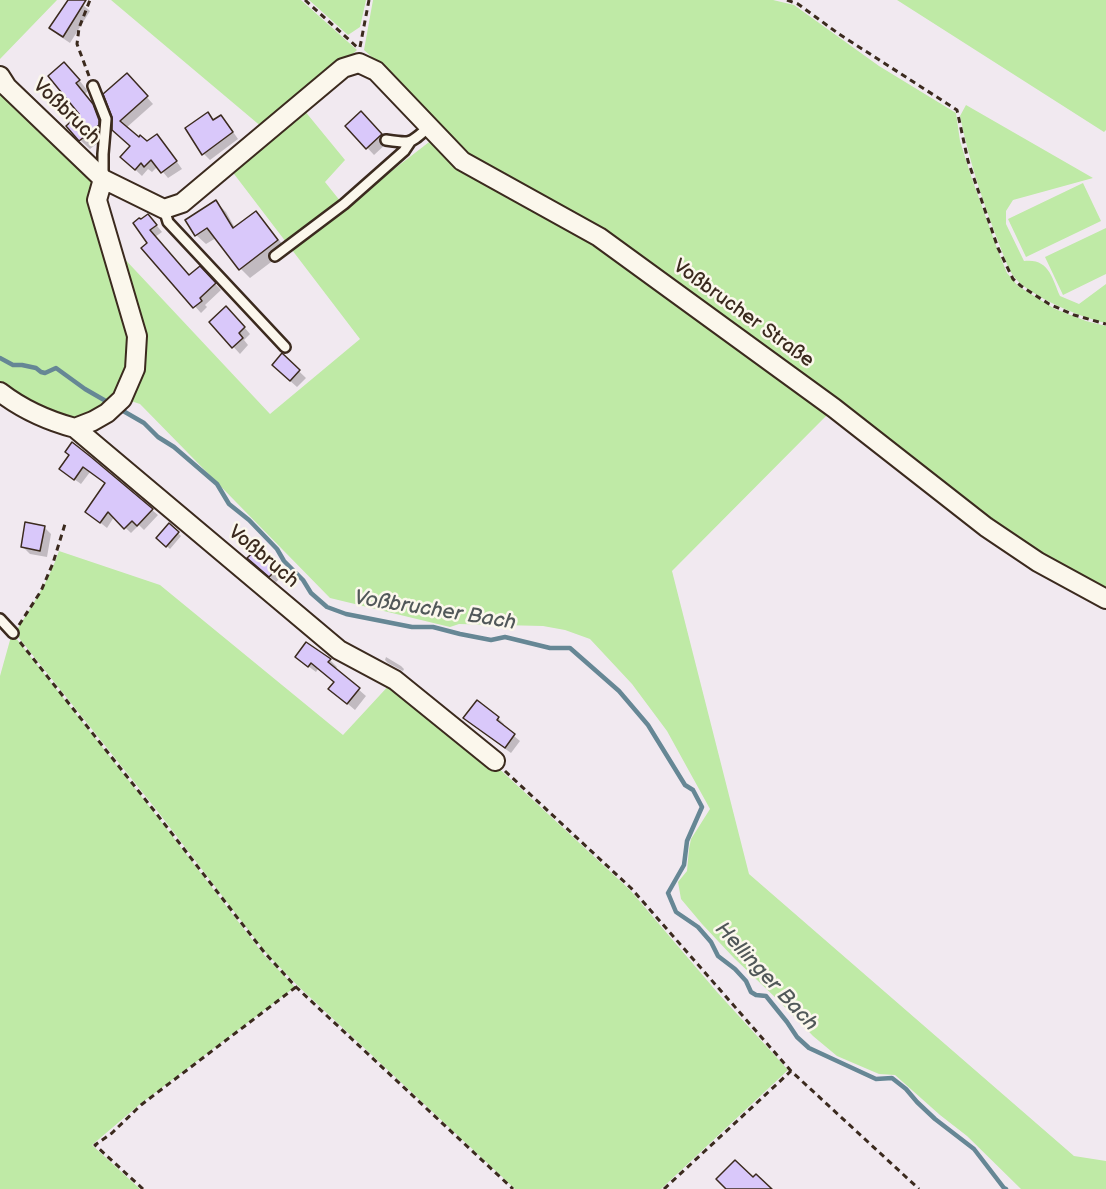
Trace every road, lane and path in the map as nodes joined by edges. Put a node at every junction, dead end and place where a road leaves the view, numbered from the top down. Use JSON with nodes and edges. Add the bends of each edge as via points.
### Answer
{"nodes":[{"id":1,"x":90,"y":0,"type":"edge"},
{"id":2,"x":305,"y":0,"type":"edge"},
{"id":3,"x":369,"y":0,"type":"edge"},
{"id":4,"x":787,"y":0,"type":"edge"},
{"id":5,"x":0,"y":76,"type":"edge"},
{"id":6,"x":93,"y":86,"type":"joint"},
{"id":7,"x":429,"y":127,"type":"junction"},
{"id":8,"x":386,"y":140,"type":"dead end"},
{"id":9,"x":410,"y":142,"type":"junction"},
{"id":10,"x":103,"y":179,"type":"junction"},
{"id":11,"x":164,"y":209,"type":"junction"},
{"id":12,"x":275,"y":256,"type":"dead end"},
{"id":13,"x":1106,"y":324,"type":"edge"},
{"id":14,"x":285,"y":347,"type":"dead end"},
{"id":15,"x":0,"y":392,"type":"edge"},
{"id":16,"x":75,"y":428,"type":"junction"},
{"id":17,"x":65,"y":524,"type":"dead end"},
{"id":18,"x":1106,"y":599,"type":"edge"},
{"id":19,"x":0,"y":619,"type":"edge"},
{"id":20,"x":13,"y":633,"type":"junction"},
{"id":21,"x":495,"y":761,"type":"joint"},
{"id":22,"x":296,"y":987,"type":"junction"},
{"id":23,"x":791,"y":1071,"type":"junction"},
{"id":24,"x":143,"y":1189,"type":"edge"},
{"id":25,"x":513,"y":1189,"type":"edge"},
{"id":26,"x":664,"y":1189,"type":"edge"},
{"id":27,"x":918,"y":1189,"type":"edge"}],
"edges":[{"from":1,"to":6,"type":"path","via":[[76,44]]},
{"from":2,"to":3,"type":"path","via":[[359,48]]},
{"from":4,"to":13,"type":"path","via":[[957,110],[968,160],[998,248],[1013,279],[1050,304]]},
{"from":5,"to":10,"type":"street","name":"Voßbruch"},
{"from":6,"to":10,"type":"lane","via":[[106,119]]},
{"from":7,"to":9,"type":"lane"},
{"from":7,"to":11,"type":"street","name":"Voßbrucher Straße","via":[[375,71],[359,63],[343,68],[182,203]]},
{"from":7,"to":18,"type":"street","name":"Voßbrucher Straße","via":[[462,161],[599,237],[834,408],[986,527],[1038,562]]},
{"from":8,"to":9,"type":"lane"},
{"from":9,"to":12,"type":"lane","via":[[404,152],[344,204]]},
{"from":10,"to":11,"type":"street","name":"Voßbruch"},
{"from":10,"to":16,"type":"street","via":[[97,200],[136,336],[135,369],[122,399],[93,422]]},
{"from":11,"to":14,"type":"lane","via":[[168,222]]},
{"from":15,"to":16,"type":"street","name":"Voßbruch","via":[[56,423]]},
{"from":16,"to":21,"type":"street","name":"Voßbruch","via":[[339,650],[395,680]]},
{"from":17,"to":20,"type":"path","via":[[41,591]]},
{"from":19,"to":20,"type":"lane"},
{"from":20,"to":22,"type":"path","via":[[264,952]]},
{"from":21,"to":23,"type":"path","via":[[631,888]]},
{"from":22,"to":24,"type":"path","via":[[141,1105],[95,1145]]},
{"from":22,"to":25,"type":"path"},
{"from":23,"to":26,"type":"path"},
{"from":23,"to":27,"type":"path"}]}
